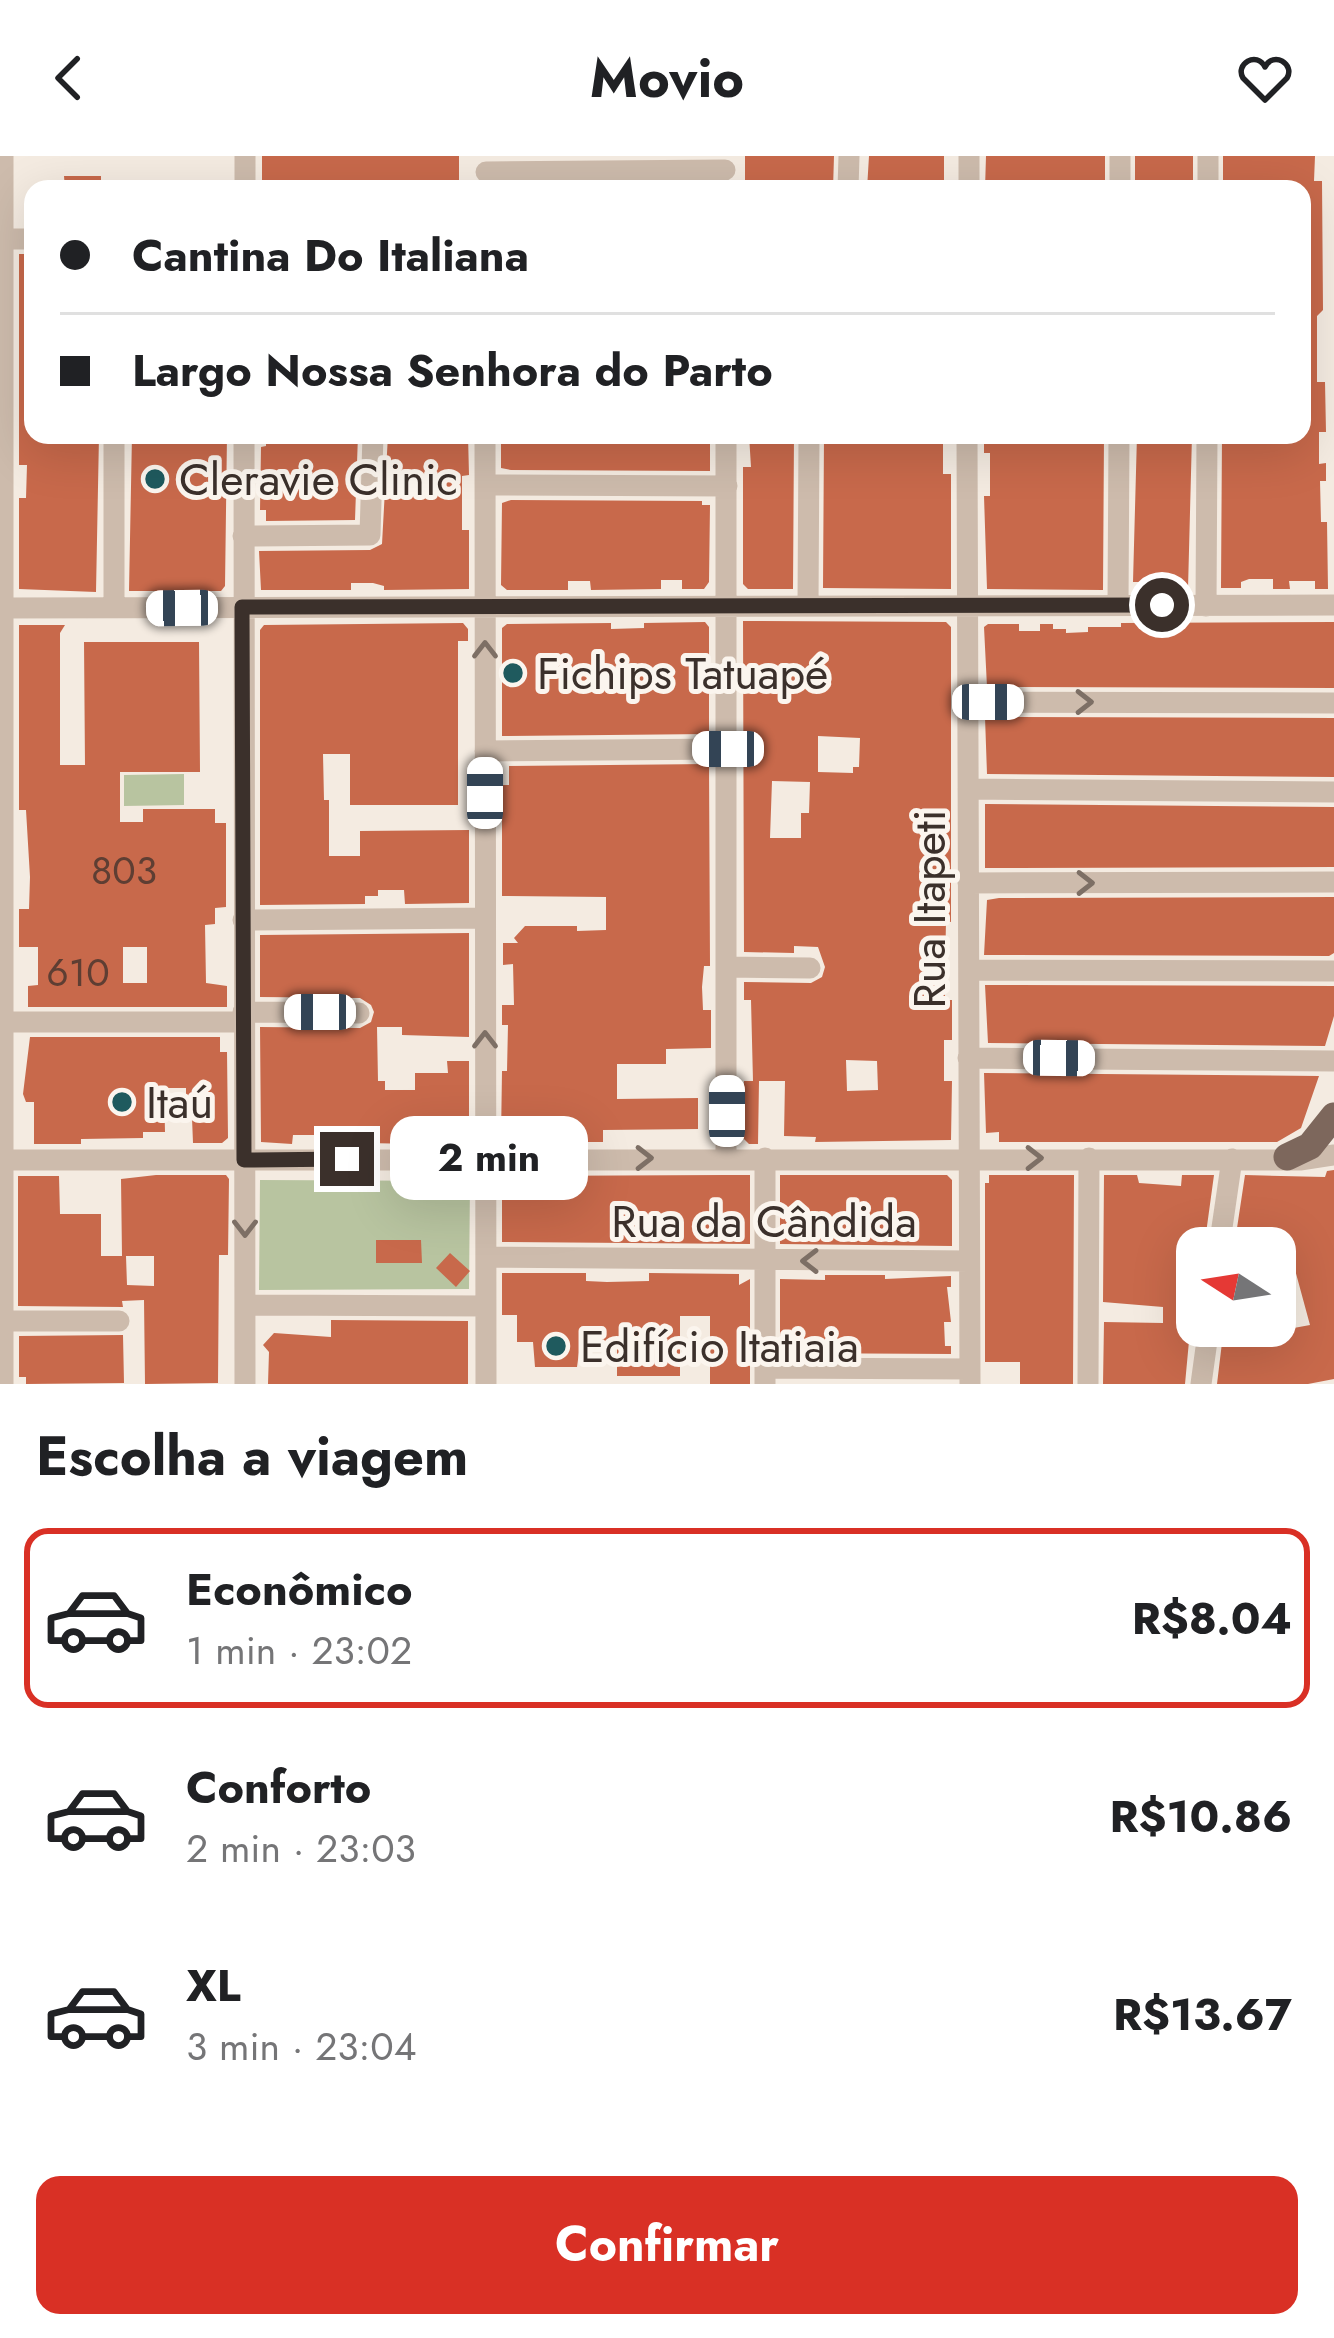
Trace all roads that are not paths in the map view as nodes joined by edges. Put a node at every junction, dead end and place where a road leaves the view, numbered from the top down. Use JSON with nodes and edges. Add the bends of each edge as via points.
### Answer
{"nodes":[{"id":1,"x":3,"y":156,"type":"edge"},
{"id":2,"x":486,"y":172,"type":"edge"},
{"id":3,"x":725,"y":172,"type":"edge"},
{"id":4,"x":3,"y":239,"type":"edge"},
{"id":5,"x":1,"y":369,"type":"edge"},
{"id":6,"x":114,"y":444,"type":"edge"},
{"id":7,"x":244,"y":444,"type":"edge"},
{"id":8,"x":373,"y":444,"type":"edge"},
{"id":9,"x":485,"y":444,"type":"edge"},
{"id":10,"x":726,"y":444,"type":"edge"},
{"id":11,"x":809,"y":444,"type":"edge"},
{"id":12,"x":968,"y":444,"type":"edge"},
{"id":13,"x":1119,"y":444,"type":"edge"},
{"id":14,"x":1207,"y":444,"type":"edge"},
{"id":15,"x":485,"y":485,"type":"junction"},
{"id":16,"x":727,"y":485,"type":"junction"},
{"id":17,"x":243,"y":536,"type":"junction"},
{"id":18,"x":727,"y":605,"type":"junction"},
{"id":19,"x":808,"y":605,"type":"junction"},
{"id":20,"x":967,"y":605,"type":"junction"},
{"id":21,"x":1118,"y":605,"type":"junction"},
{"id":22,"x":1334,"y":605,"type":"edge"},
{"id":23,"x":485,"y":606,"type":"junction"},
{"id":24,"x":1206,"y":606,"type":"junction"},
{"id":25,"x":242,"y":607,"type":"junction"},
{"id":26,"x":1,"y":608,"type":"edge"},
{"id":27,"x":114,"y":608,"type":"junction"},
{"id":28,"x":967,"y":702,"type":"junction"},
{"id":29,"x":1334,"y":703,"type":"edge"},
{"id":30,"x":728,"y":749,"type":"junction"},
{"id":31,"x":0,"y":750,"type":"edge"},
{"id":32,"x":485,"y":751,"type":"junction"},
{"id":33,"x":968,"y":789,"type":"junction"},
{"id":34,"x":1334,"y":792,"type":"edge"},
{"id":35,"x":1334,"y":882,"type":"edge"},
{"id":36,"x":968,"y":883,"type":"junction"},
{"id":37,"x":485,"y":918,"type":"junction"},
{"id":38,"x":243,"y":920,"type":"junction"},
{"id":39,"x":727,"y":967,"type":"junction"},
{"id":40,"x":810,"y":968,"type":"dead end"},
{"id":41,"x":969,"y":970,"type":"junction"},
{"id":42,"x":1334,"y":971,"type":"edge"},
{"id":43,"x":359,"y":1013,"type":"dead end"},
{"id":44,"x":243,"y":1017,"type":"junction"},
{"id":45,"x":1,"y":1022,"type":"edge"},
{"id":46,"x":968,"y":1058,"type":"junction"},
{"id":47,"x":1334,"y":1060,"type":"edge"},
{"id":48,"x":1334,"y":1116,"type":"edge"},
{"id":49,"x":1334,"y":1155,"type":"edge"},
{"id":50,"x":485,"y":1157,"type":"junction"},
{"id":51,"x":1287,"y":1157,"type":"junction"},
{"id":52,"x":765,"y":1158,"type":"junction"},
{"id":53,"x":968,"y":1158,"type":"junction"},
{"id":54,"x":1090,"y":1158,"type":"junction"},
{"id":55,"x":726,"y":1159,"type":"junction"},
{"id":56,"x":1232,"y":1159,"type":"junction"},
{"id":57,"x":1,"y":1160,"type":"edge"},
{"id":58,"x":244,"y":1160,"type":"junction"},
{"id":59,"x":1223,"y":1227,"type":"edge"},
{"id":60,"x":486,"y":1257,"type":"junction"},
{"id":61,"x":764,"y":1261,"type":"junction"},
{"id":62,"x":969,"y":1261,"type":"junction"},
{"id":63,"x":245,"y":1305,"type":"junction"},
{"id":64,"x":486,"y":1306,"type":"junction"},
{"id":65,"x":119,"y":1321,"type":"dead end"},
{"id":66,"x":2,"y":1322,"type":"edge"},
{"id":67,"x":1206,"y":1347,"type":"edge"},
{"id":68,"x":765,"y":1376,"type":"edge"},
{"id":69,"x":970,"y":1376,"type":"edge"},
{"id":70,"x":3,"y":1384,"type":"edge"},
{"id":71,"x":245,"y":1384,"type":"edge"},
{"id":72,"x":486,"y":1384,"type":"edge"},
{"id":73,"x":1088,"y":1384,"type":"edge"},
{"id":74,"x":1201,"y":1384,"type":"edge"}],
"edges":[{"from":1,"to":4,"type":"street"},
{"from":2,"to":3,"type":"street"},
{"from":4,"to":5,"type":"street"},
{"from":5,"to":26,"type":"street"},
{"from":6,"to":27,"type":"street"},
{"from":7,"to":17,"type":"street"},
{"from":8,"to":17,"type":"street","via":[[370,535]]},
{"from":9,"to":15,"type":"street"},
{"from":10,"to":16,"type":"street"},
{"from":11,"to":19,"type":"street"},
{"from":12,"to":20,"type":"street","name":"Rua Itapeti"},
{"from":13,"to":21,"type":"street"},
{"from":14,"to":24,"type":"street"},
{"from":15,"to":16,"type":"street"},
{"from":15,"to":23,"type":"street"},
{"from":16,"to":18,"type":"street"},
{"from":17,"to":25,"type":"street"},
{"from":18,"to":19,"type":"street"},
{"from":18,"to":23,"type":"street"},
{"from":18,"to":30,"type":"street"},
{"from":19,"to":20,"type":"street"},
{"from":20,"to":21,"type":"street"},
{"from":20,"to":28,"type":"street","name":"Rua Itapeti"},
{"from":21,"to":24,"type":"street"},
{"from":22,"to":24,"type":"street"},
{"from":23,"to":25,"type":"street"},
{"from":32,"to":23,"type":"street","one_way":true},
{"from":25,"to":27,"type":"street"},
{"from":25,"to":38,"type":"street"},
{"from":26,"to":27,"type":"street"},
{"from":26,"to":31,"type":"street"},
{"from":28,"to":29,"type":"street","one_way":true},
{"from":28,"to":33,"type":"street","name":"Rua Itapeti"},
{"from":30,"to":32,"type":"street"},
{"from":30,"to":39,"type":"street"},
{"from":31,"to":45,"type":"street"},
{"from":32,"to":37,"type":"street"},
{"from":33,"to":34,"type":"street"},
{"from":33,"to":36,"type":"street","name":"Rua Itapeti"},
{"from":36,"to":35,"type":"street","one_way":true},
{"from":36,"to":41,"type":"street","name":"Rua Itapeti"},
{"from":37,"to":38,"type":"street"},
{"from":50,"to":37,"type":"street","one_way":true},
{"from":38,"to":44,"type":"street"},
{"from":39,"to":40,"type":"street"},
{"from":39,"to":55,"type":"street"},
{"from":41,"to":42,"type":"street"},
{"from":41,"to":46,"type":"street","name":"Rua Itapeti"},
{"from":43,"to":44,"type":"street"},
{"from":44,"to":45,"type":"street"},
{"from":44,"to":58,"type":"street"},
{"from":45,"to":57,"type":"street"},
{"from":46,"to":47,"type":"street"},
{"from":46,"to":53,"type":"street","name":"Rua Itapeti"},
{"from":48,"to":51,"type":"main road","via":[[1310,1146]]},
{"from":49,"to":51,"type":"street"},
{"from":50,"to":55,"type":"street","one_way":true},
{"from":50,"to":58,"type":"street"},
{"from":50,"to":60,"type":"street"},
{"from":51,"to":56,"type":"street"},
{"from":52,"to":53,"type":"street"},
{"from":52,"to":55,"type":"street"},
{"from":52,"to":61,"type":"street"},
{"from":53,"to":54,"type":"street","one_way":true},
{"from":53,"to":62,"type":"street","name":"Rua Itapeti"},
{"from":54,"to":56,"type":"street"},
{"from":54,"to":73,"type":"street"},
{"from":56,"to":59,"type":"street"},
{"from":57,"to":58,"type":"street"},
{"from":57,"to":66,"type":"street"},
{"from":58,"to":63,"type":"street","one_way":true},
{"from":60,"to":61,"type":"street","name":"Rua da Cândida"},
{"from":60,"to":64,"type":"street"},
{"from":62,"to":61,"type":"street","name":"Rua da Cândida","one_way":true},
{"from":61,"to":68,"type":"street"},
{"from":62,"to":69,"type":"street","name":"Rua Itapeti"},
{"from":63,"to":64,"type":"street"},
{"from":63,"to":71,"type":"street"},
{"from":64,"to":72,"type":"street"},
{"from":65,"to":66,"type":"street"},
{"from":66,"to":70,"type":"street"},
{"from":67,"to":74,"type":"street"},
{"from":68,"to":69,"type":"street"}]}
